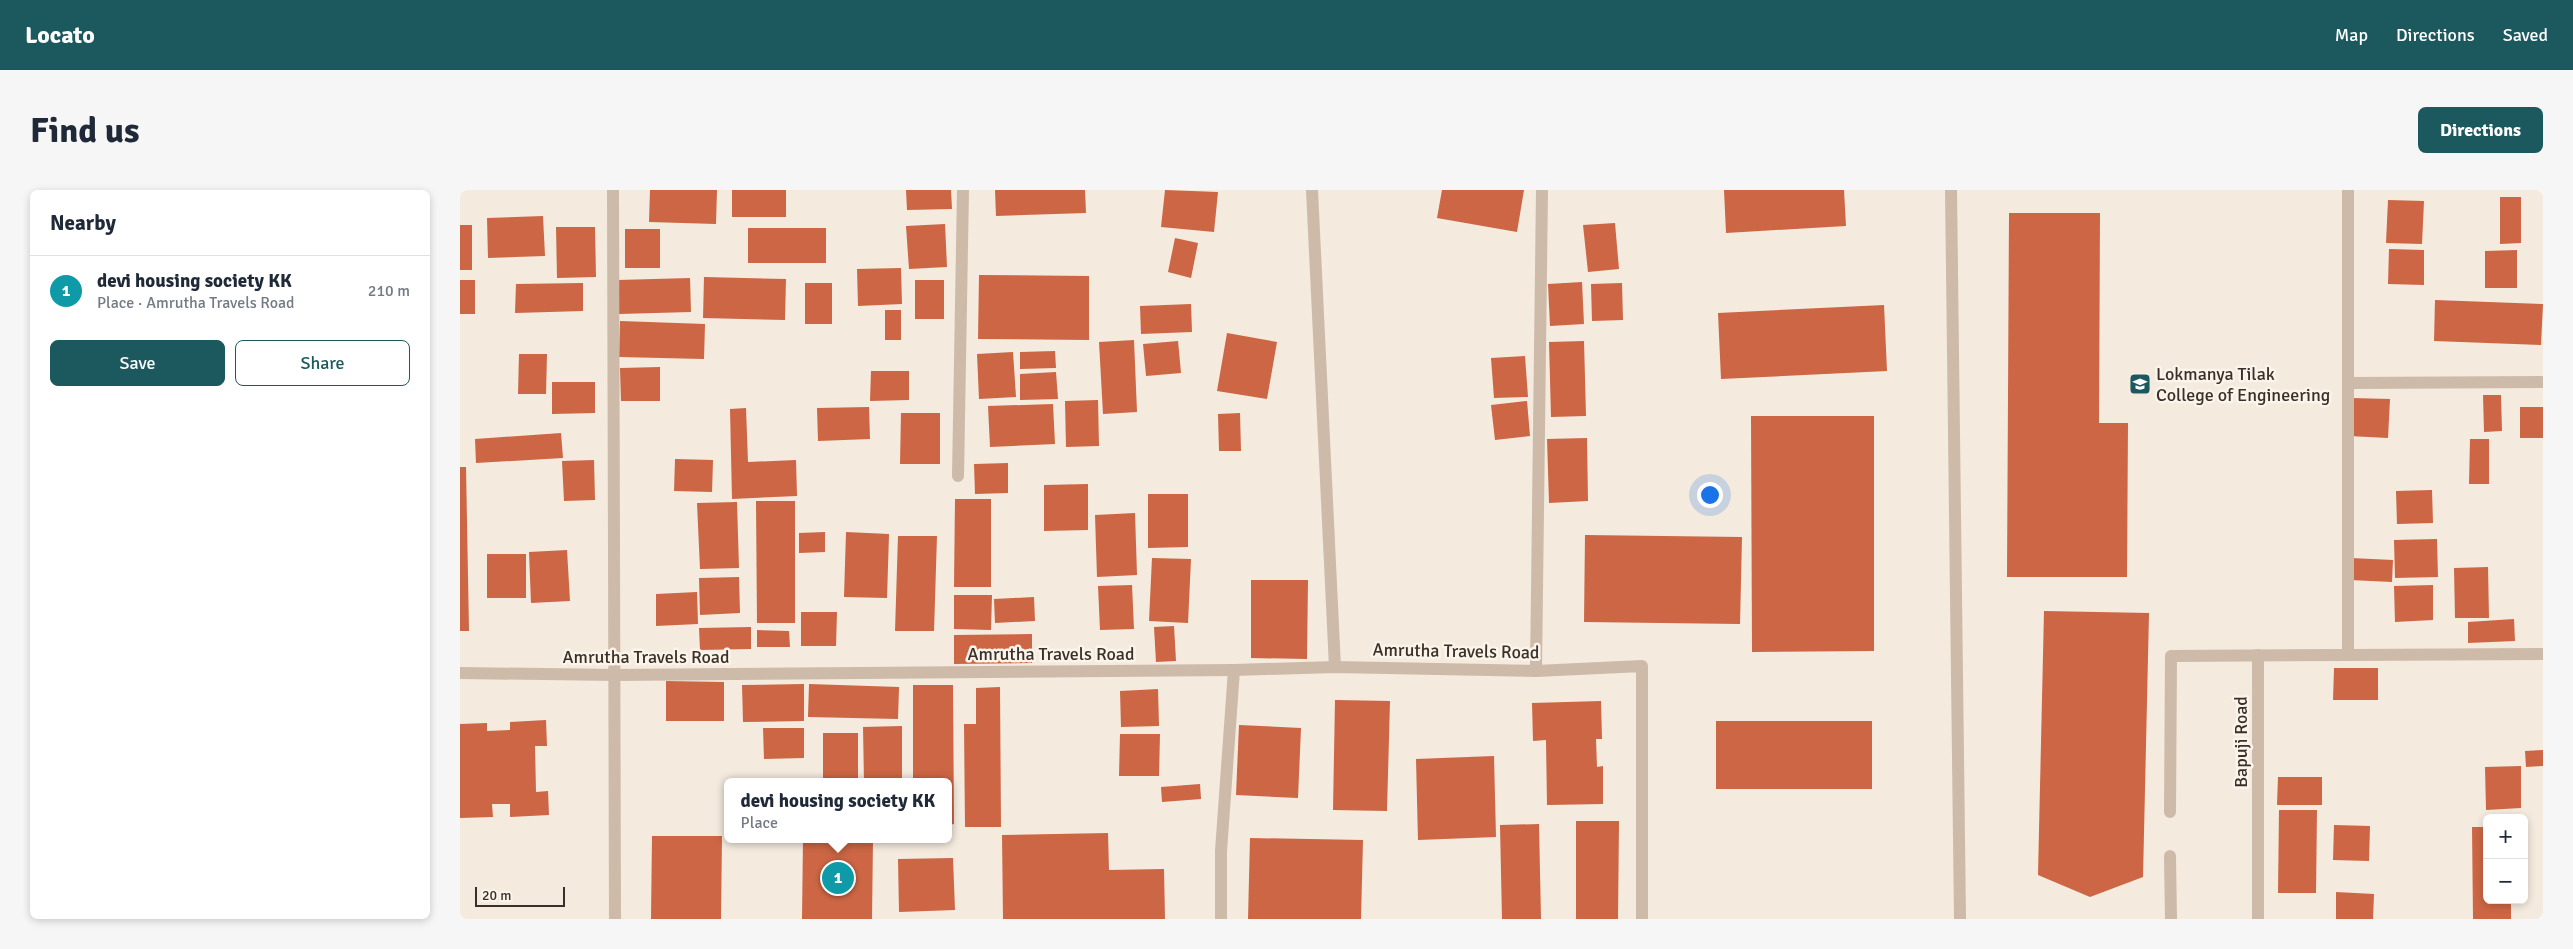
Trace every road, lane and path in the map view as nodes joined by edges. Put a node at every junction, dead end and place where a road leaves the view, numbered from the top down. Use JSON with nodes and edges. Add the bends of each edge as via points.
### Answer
{"nodes":[{"id":1,"x":614,"y":190,"type":"edge"},
{"id":2,"x":962,"y":190,"type":"edge"},
{"id":3,"x":1312,"y":190,"type":"edge"},
{"id":4,"x":1542,"y":190,"type":"edge"},
{"id":5,"x":1951,"y":190,"type":"edge"},
{"id":6,"x":2348,"y":190,"type":"edge"},
{"id":7,"x":2541,"y":382,"type":"dead end"},
{"id":8,"x":2348,"y":383,"type":"junction"},
{"id":9,"x":958,"y":476,"type":"dead end"},
{"id":10,"x":2543,"y":654,"type":"edge"},
{"id":11,"x":2258,"y":655,"type":"junction"},
{"id":12,"x":2348,"y":655,"type":"junction"},
{"id":13,"x":1335,"y":667,"type":"junction"},
{"id":14,"x":1234,"y":670,"type":"junction"},
{"id":15,"x":1536,"y":671,"type":"junction"},
{"id":16,"x":460,"y":673,"type":"edge"},
{"id":17,"x":615,"y":675,"type":"junction"},
{"id":18,"x":2170,"y":812,"type":"dead end"},
{"id":19,"x":2170,"y":856,"type":"dead end"},
{"id":20,"x":615,"y":919,"type":"edge"},
{"id":21,"x":1221,"y":919,"type":"edge"},
{"id":22,"x":1642,"y":919,"type":"edge"},
{"id":23,"x":1960,"y":919,"type":"edge"},
{"id":24,"x":2171,"y":919,"type":"edge"},
{"id":25,"x":2258,"y":919,"type":"edge"}],
"edges":[{"from":1,"to":17,"type":"street"},
{"from":2,"to":9,"type":"street"},
{"from":3,"to":13,"type":"street"},
{"from":4,"to":15,"type":"street"},
{"from":5,"to":23,"type":"street"},
{"from":6,"to":8,"type":"street"},
{"from":7,"to":8,"type":"street"},
{"from":8,"to":12,"type":"street"},
{"from":10,"to":12,"type":"street"},
{"from":11,"to":12,"type":"street"},
{"from":11,"to":18,"type":"street","via":[[2171,656]]},
{"from":11,"to":25,"type":"street","name":"Bapuji Road"},
{"from":13,"to":14,"type":"street","name":"Amrutha Travels Road"},
{"from":13,"to":15,"type":"street","name":"Amrutha Travels Road"},
{"from":14,"to":17,"type":"street","name":"Amrutha Travels Road"},
{"from":14,"to":21,"type":"street","via":[[1221,851]]},
{"from":15,"to":22,"type":"street","name":"Amrutha Travels Road","via":[[1642,666]]},
{"from":16,"to":17,"type":"street","name":"Amrutha Travels Road"},
{"from":17,"to":20,"type":"street"},
{"from":19,"to":24,"type":"street"}]}
